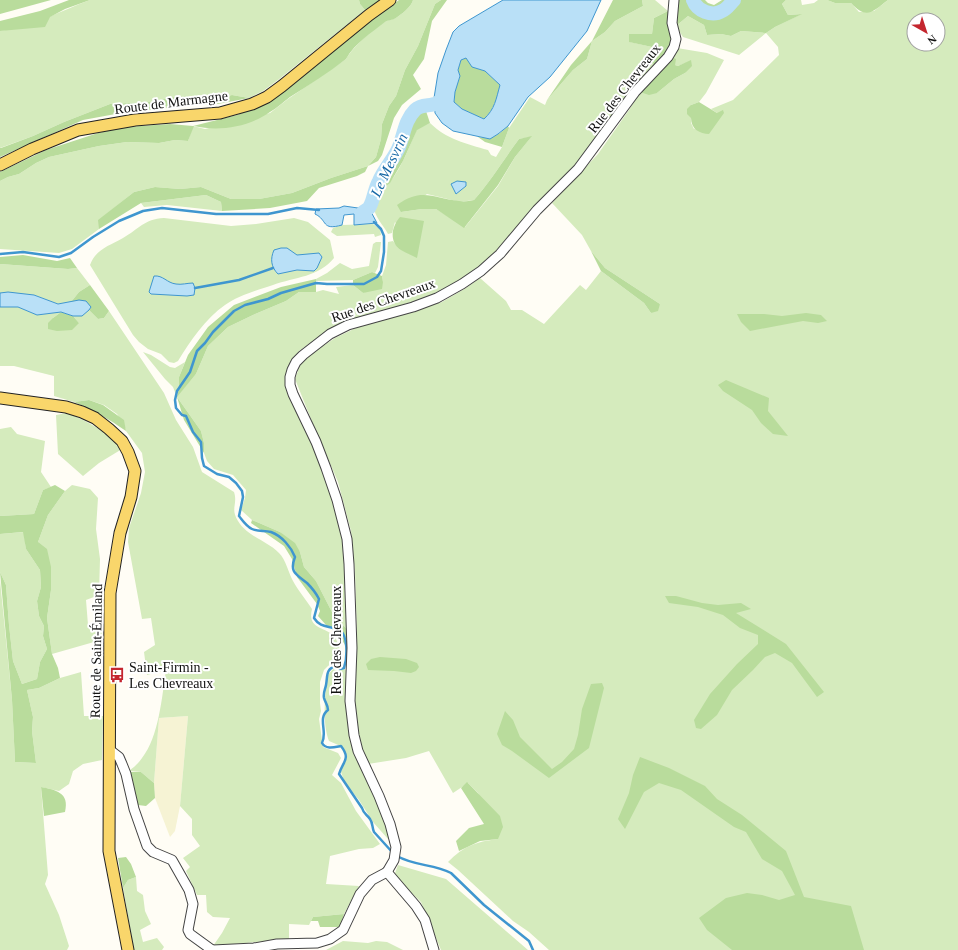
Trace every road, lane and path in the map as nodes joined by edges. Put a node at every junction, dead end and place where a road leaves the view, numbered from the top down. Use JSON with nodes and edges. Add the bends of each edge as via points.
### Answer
{"nodes":[{"id":1,"x":390,"y":0,"type":"edge"},
{"id":2,"x":674,"y":0,"type":"edge"},
{"id":3,"x":0,"y":165,"type":"edge"},
{"id":4,"x":0,"y":398,"type":"edge"},
{"id":5,"x":110,"y":750,"type":"junction"},
{"id":6,"x":387,"y":872,"type":"junction"},
{"id":7,"x":128,"y":950,"type":"edge"},
{"id":8,"x":212,"y":950,"type":"edge"},
{"id":9,"x":434,"y":950,"type":"edge"}],
"edges":[{"from":1,"to":3,"type":"main road","name":"Route de Marmagne","via":[[282,86],[252,104],[220,113],[135,120],[78,130]]},
{"from":2,"to":6,"type":"street","name":"Rue des Chevreaux","via":[[672,23],[676,38],[668,57],[635,92],[578,169],[537,210],[500,254],[481,271],[437,298],[348,325],[330,334],[303,354],[292,370],[290,385],[326,468],[347,539],[352,648],[350,701],[354,735],[358,751],[390,824],[396,848],[394,860]]},
{"from":4,"to":5,"type":"main road","name":"Route de Saint-Émiland","via":[[66,407],[95,418],[122,442],[132,460],[132,497],[120,533],[110,594]]},
{"from":5,"to":7,"type":"main road","name":"Route de Saint-Émiland","via":[[109,852]]},
{"from":5,"to":8,"type":"street","via":[[119,757],[124,769],[147,846],[153,852],[172,860],[189,890],[193,904],[188,930],[190,934]]},
{"from":6,"to":8,"type":"street","via":[[372,880],[360,894],[343,930],[330,939],[317,943]]},
{"from":6,"to":9,"type":"street","via":[[425,920]]}]}
